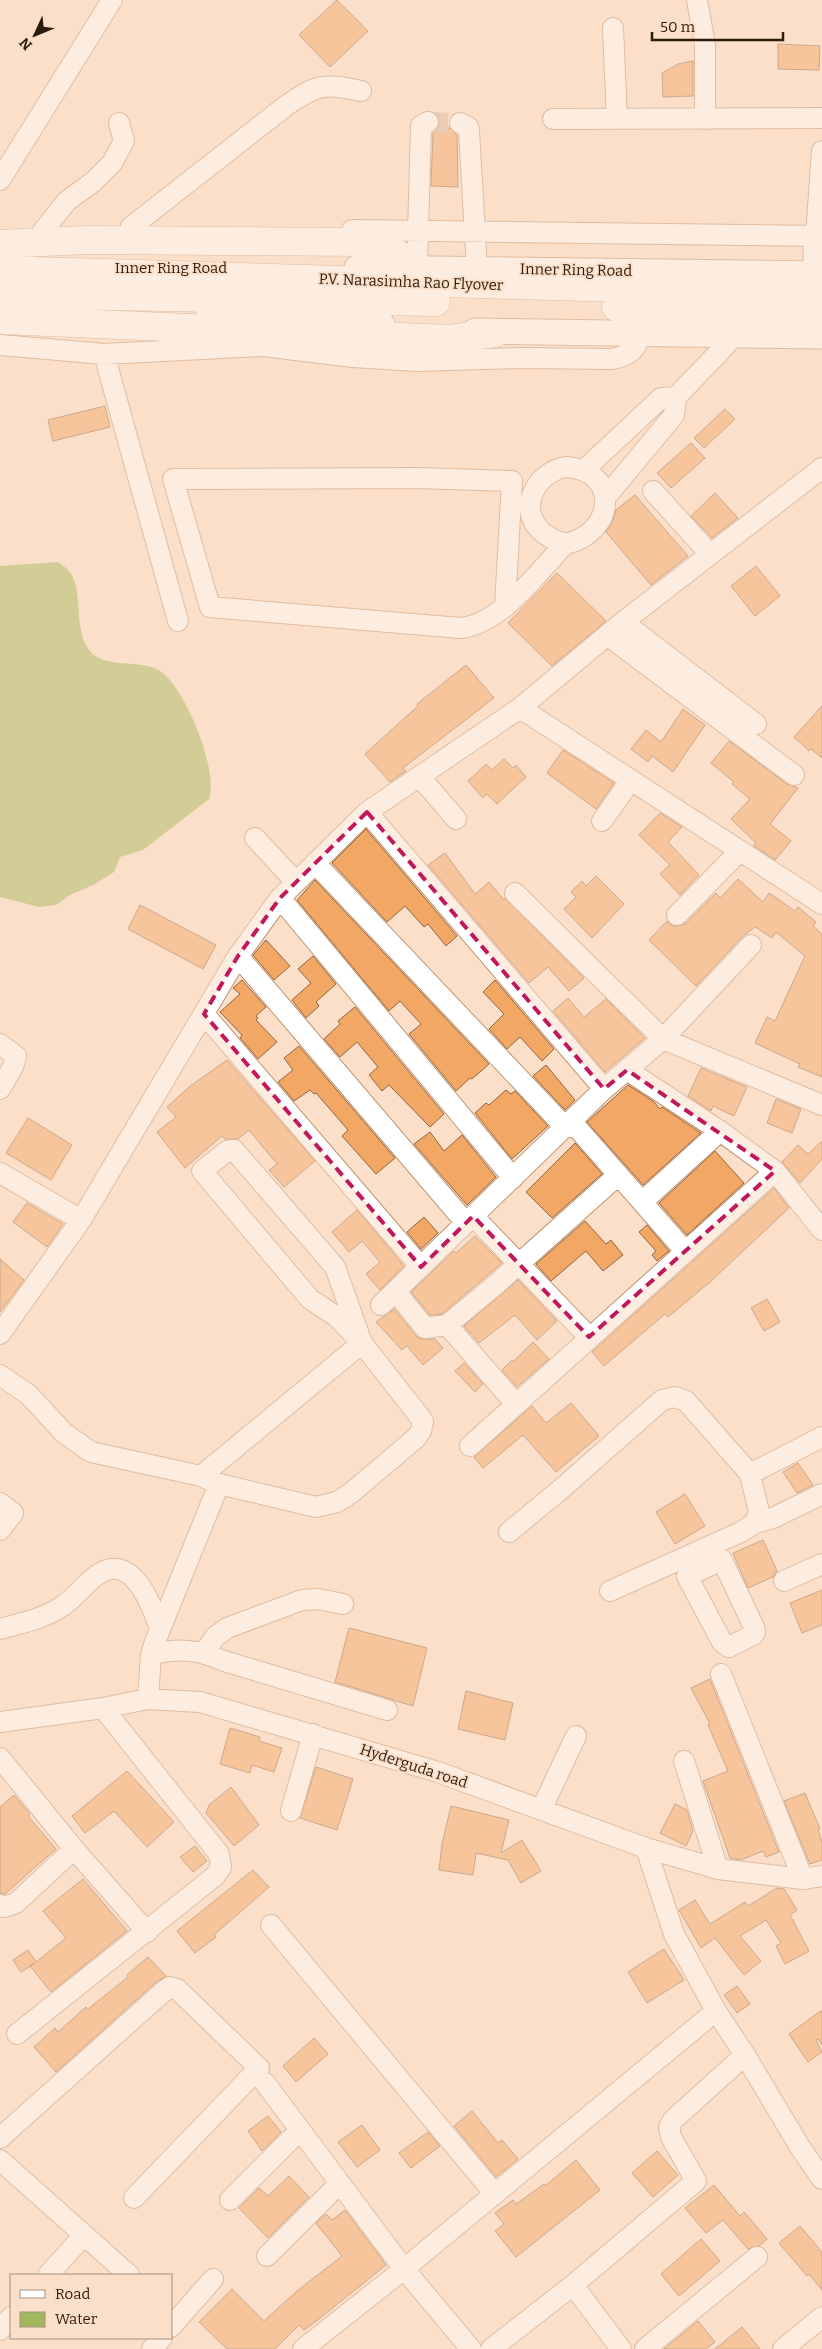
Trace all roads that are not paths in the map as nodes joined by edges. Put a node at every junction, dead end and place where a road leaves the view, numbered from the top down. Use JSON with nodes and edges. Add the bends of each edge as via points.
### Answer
{"nodes":[{"id":1,"x":112,"y":0,"type":"edge"},
{"id":2,"x":697,"y":0,"type":"edge"},
{"id":3,"x":613,"y":28,"type":"dead end"},
{"id":4,"x":361,"y":91,"type":"dead end"},
{"id":5,"x":705,"y":118,"type":"junction"},
{"id":6,"x":822,"y":118,"type":"edge"},
{"id":7,"x":553,"y":119,"type":"dead end"},
{"id":8,"x":617,"y":119,"type":"junction"},
{"id":9,"x":428,"y":122,"type":"dead end"},
{"id":10,"x":119,"y":123,"type":"dead end"},
{"id":11,"x":460,"y":124,"type":"dead end"},
{"id":12,"x":822,"y":151,"type":"edge"},
{"id":13,"x":0,"y":180,"type":"edge"},
{"id":14,"x":43,"y":231,"type":"junction"},
{"id":15,"x":418,"y":231,"type":"junction"},
{"id":16,"x":475,"y":231,"type":"junction"},
{"id":17,"x":0,"y":233,"type":"edge"},
{"id":18,"x":137,"y":233,"type":"junction"},
{"id":19,"x":819,"y":236,"type":"edge"},
{"id":20,"x":0,"y":244,"type":"edge"},
{"id":21,"x":0,"y":265,"type":"edge"},
{"id":22,"x":416,"y":268,"type":"junction"},
{"id":23,"x":477,"y":269,"type":"junction"},
{"id":24,"x":0,"y":270,"type":"edge"},
{"id":25,"x":820,"y":281,"type":"edge"},
{"id":26,"x":0,"y":294,"type":"edge"},
{"id":27,"x":0,"y":298,"type":"edge"},
{"id":28,"x":822,"y":316,"type":"edge"},
{"id":29,"x":0,"y":320,"type":"edge"},
{"id":30,"x":495,"y":333,"type":"junction"},
{"id":31,"x":598,"y":333,"type":"junction"},
{"id":32,"x":822,"y":336,"type":"edge"},
{"id":33,"x":731,"y":338,"type":"junction"},
{"id":34,"x":638,"y":341,"type":"junction"},
{"id":35,"x":0,"y":345,"type":"edge"},
{"id":36,"x":822,"y":346,"type":"edge"},
{"id":37,"x":104,"y":354,"type":"junction"},
{"id":38,"x":676,"y":397,"type":"junction"},
{"id":39,"x":822,"y":468,"type":"edge"},
{"id":40,"x":584,"y":470,"type":"junction"},
{"id":41,"x":512,"y":481,"type":"junction"},
{"id":42,"x":534,"y":488,"type":"junction"},
{"id":43,"x":654,"y":491,"type":"dead end"},
{"id":44,"x":605,"y":498,"type":"junction"},
{"id":45,"x":565,"y":544,"type":"junction"},
{"id":46,"x":709,"y":553,"type":"junction"},
{"id":47,"x":505,"y":607,"type":"junction"},
{"id":48,"x":178,"y":621,"type":"dead end"},
{"id":49,"x":623,"y":622,"type":"junction"},
{"id":50,"x":607,"y":635,"type":"junction"},
{"id":51,"x":520,"y":708,"type":"junction"},
{"id":52,"x":756,"y":724,"type":"dead end"},
{"id":53,"x":794,"y":775,"type":"dead end"},
{"id":54,"x":420,"y":777,"type":"junction"},
{"id":55,"x":631,"y":780,"type":"junction"},
{"id":56,"x":367,"y":812,"type":"junction"},
{"id":57,"x":456,"y":819,"type":"dead end"},
{"id":58,"x":602,"y":821,"type":"dead end"},
{"id":59,"x":255,"y":838,"type":"dead end"},
{"id":60,"x":740,"y":851,"type":"junction"},
{"id":61,"x":315,"y":863,"type":"junction"},
{"id":62,"x":296,"y":882,"type":"junction"},
{"id":63,"x":515,"y":893,"type":"dead end"},
{"id":64,"x":280,"y":898,"type":"junction"},
{"id":65,"x":822,"y":904,"type":"edge"},
{"id":66,"x":677,"y":915,"type":"dead end"},
{"id":67,"x":750,"y":945,"type":"dead end"},
{"id":68,"x":238,"y":956,"type":"junction"},
{"id":69,"x":204,"y":1014,"type":"junction"},
{"id":70,"x":663,"y":1039,"type":"junction"},
{"id":71,"x":0,"y":1044,"type":"edge"},
{"id":72,"x":627,"y":1070,"type":"junction"},
{"id":73,"x":0,"y":1089,"type":"edge"},
{"id":74,"x":604,"y":1089,"type":"junction"},
{"id":75,"x":822,"y":1105,"type":"edge"},
{"id":76,"x":569,"y":1125,"type":"junction"},
{"id":77,"x":720,"y":1131,"type":"junction"},
{"id":78,"x":775,"y":1171,"type":"junction"},
{"id":79,"x":0,"y":1173,"type":"edge"},
{"id":80,"x":617,"y":1176,"type":"junction"},
{"id":81,"x":512,"y":1178,"type":"junction"},
{"id":82,"x":642,"y":1202,"type":"junction"},
{"id":83,"x":81,"y":1220,"type":"junction"},
{"id":84,"x":469,"y":1220,"type":"junction"},
{"id":85,"x":822,"y":1230,"type":"edge"},
{"id":86,"x":684,"y":1250,"type":"junction"},
{"id":87,"x":520,"y":1263,"type":"junction"},
{"id":88,"x":421,"y":1266,"type":"junction"},
{"id":89,"x":447,"y":1324,"type":"junction"},
{"id":90,"x":0,"y":1334,"type":"edge"},
{"id":91,"x":589,"y":1337,"type":"junction"},
{"id":92,"x":362,"y":1343,"type":"junction"},
{"id":93,"x":0,"y":1375,"type":"edge"},
{"id":94,"x":516,"y":1403,"type":"junction"},
{"id":95,"x":822,"y":1437,"type":"edge"},
{"id":96,"x":470,"y":1446,"type":"dead end"},
{"id":97,"x":750,"y":1474,"type":"junction"},
{"id":98,"x":210,"y":1480,"type":"junction"},
{"id":99,"x":822,"y":1494,"type":"edge"},
{"id":100,"x":0,"y":1503,"type":"edge"},
{"id":101,"x":755,"y":1523,"type":"junction"},
{"id":102,"x":0,"y":1530,"type":"edge"},
{"id":103,"x":509,"y":1532,"type":"dead end"},
{"id":104,"x":822,"y":1564,"type":"edge"},
{"id":105,"x":784,"y":1581,"type":"dead end"},
{"id":106,"x":610,"y":1590,"type":"dead end"},
{"id":107,"x":343,"y":1604,"type":"dead end"},
{"id":108,"x":0,"y":1629,"type":"edge"},
{"id":109,"x":160,"y":1629,"type":"junction"},
{"id":110,"x":204,"y":1652,"type":"junction"},
{"id":111,"x":151,"y":1655,"type":"junction"},
{"id":112,"x":722,"y":1674,"type":"dead end"},
{"id":113,"x":148,"y":1699,"type":"junction"},
{"id":114,"x":103,"y":1708,"type":"junction"},
{"id":115,"x":386,"y":1710,"type":"dead end"},
{"id":116,"x":0,"y":1722,"type":"edge"},
{"id":117,"x":313,"y":1734,"type":"junction"},
{"id":118,"x":576,"y":1736,"type":"dead end"},
{"id":119,"x":0,"y":1758,"type":"edge"},
{"id":120,"x":684,"y":1761,"type":"dead end"},
{"id":121,"x":540,"y":1810,"type":"junction"},
{"id":122,"x":291,"y":1811,"type":"dead end"},
{"id":123,"x":646,"y":1848,"type":"junction"},
{"id":124,"x":74,"y":1849,"type":"junction"},
{"id":125,"x":718,"y":1869,"type":"junction"},
{"id":126,"x":812,"y":1878,"type":"edge"},
{"id":127,"x":0,"y":1905,"type":"edge"},
{"id":128,"x":271,"y":1925,"type":"dead end"},
{"id":129,"x":147,"y":1932,"type":"junction"},
{"id":130,"x":716,"y":2011,"type":"junction"},
{"id":131,"x":17,"y":2034,"type":"dead end"},
{"id":132,"x":745,"y":2055,"type":"junction"},
{"id":133,"x":265,"y":2083,"type":"dead end"},
{"id":134,"x":299,"y":2131,"type":"junction"},
{"id":135,"x":0,"y":2138,"type":"edge"},
{"id":136,"x":0,"y":2160,"type":"edge"},
{"id":137,"x":820,"y":2175,"type":"edge"},
{"id":138,"x":340,"y":2183,"type":"junction"},
{"id":139,"x":494,"y":2193,"type":"junction"},
{"id":140,"x":134,"y":2198,"type":"dead end"},
{"id":141,"x":230,"y":2200,"type":"dead end"},
{"id":142,"x":84,"y":2235,"type":"junction"},
{"id":143,"x":266,"y":2256,"type":"dead end"},
{"id":144,"x":757,"y":2257,"type":"dead end"},
{"id":145,"x":404,"y":2270,"type":"junction"},
{"id":146,"x":49,"y":2274,"type":"edge"},
{"id":147,"x":128,"y":2274,"type":"edge"},
{"id":148,"x":213,"y":2279,"type":"dead end"},
{"id":149,"x":573,"y":2285,"type":"junction"},
{"id":150,"x":822,"y":2317,"type":"edge"},
{"id":151,"x":10,"y":2318,"type":"edge"},
{"id":152,"x":173,"y":2320,"type":"edge"},
{"id":153,"x":0,"y":2330,"type":"edge"},
{"id":154,"x":161,"y":2339,"type":"edge"},
{"id":155,"x":324,"y":2342,"type":"edge"},
{"id":156,"x":152,"y":2349,"type":"edge"},
{"id":157,"x":303,"y":2349,"type":"edge"},
{"id":158,"x":471,"y":2349,"type":"edge"},
{"id":159,"x":491,"y":2349,"type":"edge"},
{"id":160,"x":621,"y":2349,"type":"edge"},
{"id":161,"x":645,"y":2349,"type":"edge"},
{"id":162,"x":783,"y":2349,"type":"edge"}],
"edges":[{"from":1,"to":13,"type":"street"},
{"from":2,"to":5,"type":"street","via":[[705,45]]},
{"from":3,"to":8,"type":"street"},
{"from":4,"to":18,"type":"street","via":[[334,85],[310,89],[279,111]]},
{"from":5,"to":6,"type":"street"},
{"from":5,"to":8,"type":"street"},
{"from":7,"to":8,"type":"street"},
{"from":9,"to":15,"type":"street","via":[[421,126]]},
{"from":10,"to":14,"type":"street","via":[[124,141],[112,163],[67,201]]},
{"from":11,"to":16,"type":"street","via":[[468,127],[469,132]]},
{"from":12,"to":19,"type":"street"},
{"from":14,"to":17,"type":"street"},
{"from":14,"to":18,"type":"street"},
{"from":15,"to":16,"type":"street"},
{"from":15,"to":18,"type":"street"},
{"from":15,"to":22,"type":"street"},
{"from":16,"to":19,"type":"street"},
{"from":16,"to":23,"type":"street"},
{"from":18,"to":20,"type":"highway"},
{"from":18,"to":22,"type":"highway","via":[[372,242],[394,251]]},
{"from":19,"to":25,"type":"main road"},
{"from":21,"to":22,"type":"main road","name":"Inner Ring Road"},
{"from":22,"to":23,"type":"main road","name":"Inner Ring Road"},
{"from":23,"to":25,"type":"main road","name":"Inner Ring Road"},
{"from":24,"to":25,"type":"highway","name":"P.V. Narasimha Rao Flyover"},
{"from":26,"to":28,"type":"highway","name":"P.V. Narasimha Rao Flyover","via":[[533,304]]},
{"from":27,"to":30,"type":"main road","via":[[91,300]]},
{"from":29,"to":30,"type":"highway","via":[[450,339]]},
{"from":30,"to":31,"type":"main road"},
{"from":31,"to":33,"type":"main road"},
{"from":31,"to":34,"type":"street","via":[[606,340]]},
{"from":32,"to":33,"type":"main road"},
{"from":33,"to":34,"type":"street"},
{"from":33,"to":36,"type":"street"},
{"from":33,"to":38,"type":"street"},
{"from":34,"to":37,"type":"street","via":[[631,352],[622,358],[612,359],[416,361],[263,346]]},
{"from":35,"to":37,"type":"street"},
{"from":37,"to":48,"type":"street"},
{"from":38,"to":40,"type":"street","via":[[661,398]]},
{"from":38,"to":44,"type":"street","via":[[674,415]]},
{"from":39,"to":46,"type":"street"},
{"from":40,"to":42,"type":"street","via":[[556,469],[545,475]]},
{"from":40,"to":44,"type":"street","via":[[597,482]]},
{"from":41,"to":42,"type":"street"},
{"from":41,"to":47,"type":"street"},
{"from":41,"to":47,"type":"street","via":[[173,479],[210,607],[462,628],[482,623]]},
{"from":42,"to":45,"type":"street","via":[[531,508],[534,520],[550,538]]},
{"from":43,"to":46,"type":"street"},
{"from":44,"to":45,"type":"street","via":[[606,510],[594,530],[584,538]]},
{"from":45,"to":47,"type":"street"},
{"from":46,"to":49,"type":"street"},
{"from":49,"to":50,"type":"street"},
{"from":49,"to":52,"type":"street"},
{"from":50,"to":51,"type":"street"},
{"from":50,"to":53,"type":"street"},
{"from":51,"to":54,"type":"street"},
{"from":51,"to":55,"type":"street"},
{"from":54,"to":56,"type":"street"},
{"from":54,"to":57,"type":"street"},
{"from":55,"to":58,"type":"street"},
{"from":55,"to":60,"type":"street"},
{"from":56,"to":61,"type":"street"},
{"from":56,"to":74,"type":"street"},
{"from":59,"to":62,"type":"street"},
{"from":60,"to":65,"type":"street"},
{"from":60,"to":66,"type":"street"},
{"from":61,"to":62,"type":"street"},
{"from":61,"to":76,"type":"street"},
{"from":62,"to":64,"type":"street"},
{"from":63,"to":70,"type":"street"},
{"from":64,"to":68,"type":"street"},
{"from":64,"to":81,"type":"street"},
{"from":67,"to":70,"type":"street"},
{"from":68,"to":69,"type":"street"},
{"from":68,"to":84,"type":"street"},
{"from":69,"to":83,"type":"street"},
{"from":69,"to":88,"type":"street"},
{"from":70,"to":72,"type":"street"},
{"from":70,"to":75,"type":"street"},
{"from":71,"to":73,"type":"street","via":[[16,1056]]},
{"from":72,"to":74,"type":"street"},
{"from":72,"to":77,"type":"street"},
{"from":74,"to":76,"type":"street"},
{"from":76,"to":80,"type":"street"},
{"from":76,"to":81,"type":"street"},
{"from":77,"to":78,"type":"street"},
{"from":77,"to":82,"type":"street"},
{"from":78,"to":85,"type":"street"},
{"from":78,"to":86,"type":"street"},
{"from":79,"to":83,"type":"street"},
{"from":80,"to":82,"type":"street"},
{"from":80,"to":87,"type":"street"},
{"from":81,"to":84,"type":"street"},
{"from":82,"to":86,"type":"street"},
{"from":83,"to":90,"type":"street"},
{"from":84,"to":87,"type":"street"},
{"from":84,"to":88,"type":"street"},
{"from":86,"to":91,"type":"street"},
{"from":87,"to":89,"type":"street"},
{"from":87,"to":91,"type":"street"},
{"from":88,"to":89,"type":"street","via":[[388,1299],[425,1328]]},
{"from":89,"to":94,"type":"street"},
{"from":91,"to":94,"type":"street"},
{"from":92,"to":92,"type":"street","via":[[335,1267],[234,1150],[227,1151],[202,1172],[310,1299],[337,1317]]},
{"from":92,"to":98,"type":"street"},
{"from":92,"to":98,"type":"street","via":[[423,1421],[416,1438],[352,1493],[337,1502],[316,1507]]},
{"from":93,"to":98,"type":"street","via":[[29,1395],[64,1433],[91,1452]]},
{"from":94,"to":96,"type":"street"},
{"from":95,"to":97,"type":"street"},
{"from":97,"to":101,"type":"street","via":[[759,1512]]},
{"from":97,"to":103,"type":"street","via":[[686,1401],[675,1397],[662,1400]]},
{"from":98,"to":109,"type":"street"},
{"from":99,"to":101,"type":"street","via":[[773,1518]]},
{"from":100,"to":102,"type":"street","via":[[13,1513]]},
{"from":101,"to":106,"type":"street","via":[[693,1564]]},
{"from":104,"to":105,"type":"street"},
{"from":107,"to":110,"type":"street","via":[[319,1599],[302,1600],[227,1628]]},
{"from":108,"to":109,"type":"street","via":[[50,1613],[76,1597],[101,1572],[114,1568],[124,1571],[144,1591]]},
{"from":109,"to":111,"type":"street"},
{"from":110,"to":111,"type":"street","via":[[184,1649]]},
{"from":110,"to":115,"type":"street","via":[[224,1661]]},
{"from":111,"to":113,"type":"street"},
{"from":112,"to":126,"type":"street"},
{"from":113,"to":114,"type":"street","name":"Hyderguda road"},
{"from":113,"to":117,"type":"street","name":"Hyderguda road","via":[[200,1702]]},
{"from":114,"to":116,"type":"street","name":"Hyderguda road"},
{"from":114,"to":129,"type":"street","via":[[219,1854],[221,1867],[215,1876]]},
{"from":117,"to":121,"type":"street","name":"Hyderguda road","via":[[438,1772]]},
{"from":117,"to":122,"type":"street"},
{"from":118,"to":121,"type":"street"},
{"from":119,"to":124,"type":"street"},
{"from":120,"to":125,"type":"street"},
{"from":121,"to":123,"type":"street","name":"Hyderguda road"},
{"from":123,"to":125,"type":"street","name":"Hyderguda road"},
{"from":123,"to":130,"type":"street","via":[[674,1934]]},
{"from":124,"to":127,"type":"street","via":[[16,1903],[4,1908]]},
{"from":124,"to":129,"type":"street"},
{"from":125,"to":126,"type":"street","name":"Hyderguda road"},
{"from":128,"to":139,"type":"street"},
{"from":129,"to":131,"type":"street"},
{"from":130,"to":132,"type":"street"},
{"from":130,"to":139,"type":"street"},
{"from":132,"to":137,"type":"street"},
{"from":132,"to":149,"type":"street","via":[[673,2120],[669,2128],[696,2181]]},
{"from":133,"to":134,"type":"street"},
{"from":134,"to":138,"type":"street"},
{"from":134,"to":141,"type":"street"},
{"from":135,"to":140,"type":"street","via":[[163,1992],[170,1987],[176,1989],[259,2068]]},
{"from":136,"to":142,"type":"street"},
{"from":138,"to":143,"type":"street"},
{"from":138,"to":145,"type":"street"},
{"from":139,"to":145,"type":"street"},
{"from":142,"to":146,"type":"street"},
{"from":142,"to":147,"type":"street"},
{"from":144,"to":161,"type":"street"},
{"from":145,"to":155,"type":"street"},
{"from":145,"to":158,"type":"street"},
{"from":148,"to":152,"type":"street"},
{"from":149,"to":159,"type":"street"},
{"from":149,"to":160,"type":"street"},
{"from":150,"to":162,"type":"street"},
{"from":151,"to":153,"type":"street"},
{"from":154,"to":156,"type":"street"},
{"from":155,"to":157,"type":"street"}]}
